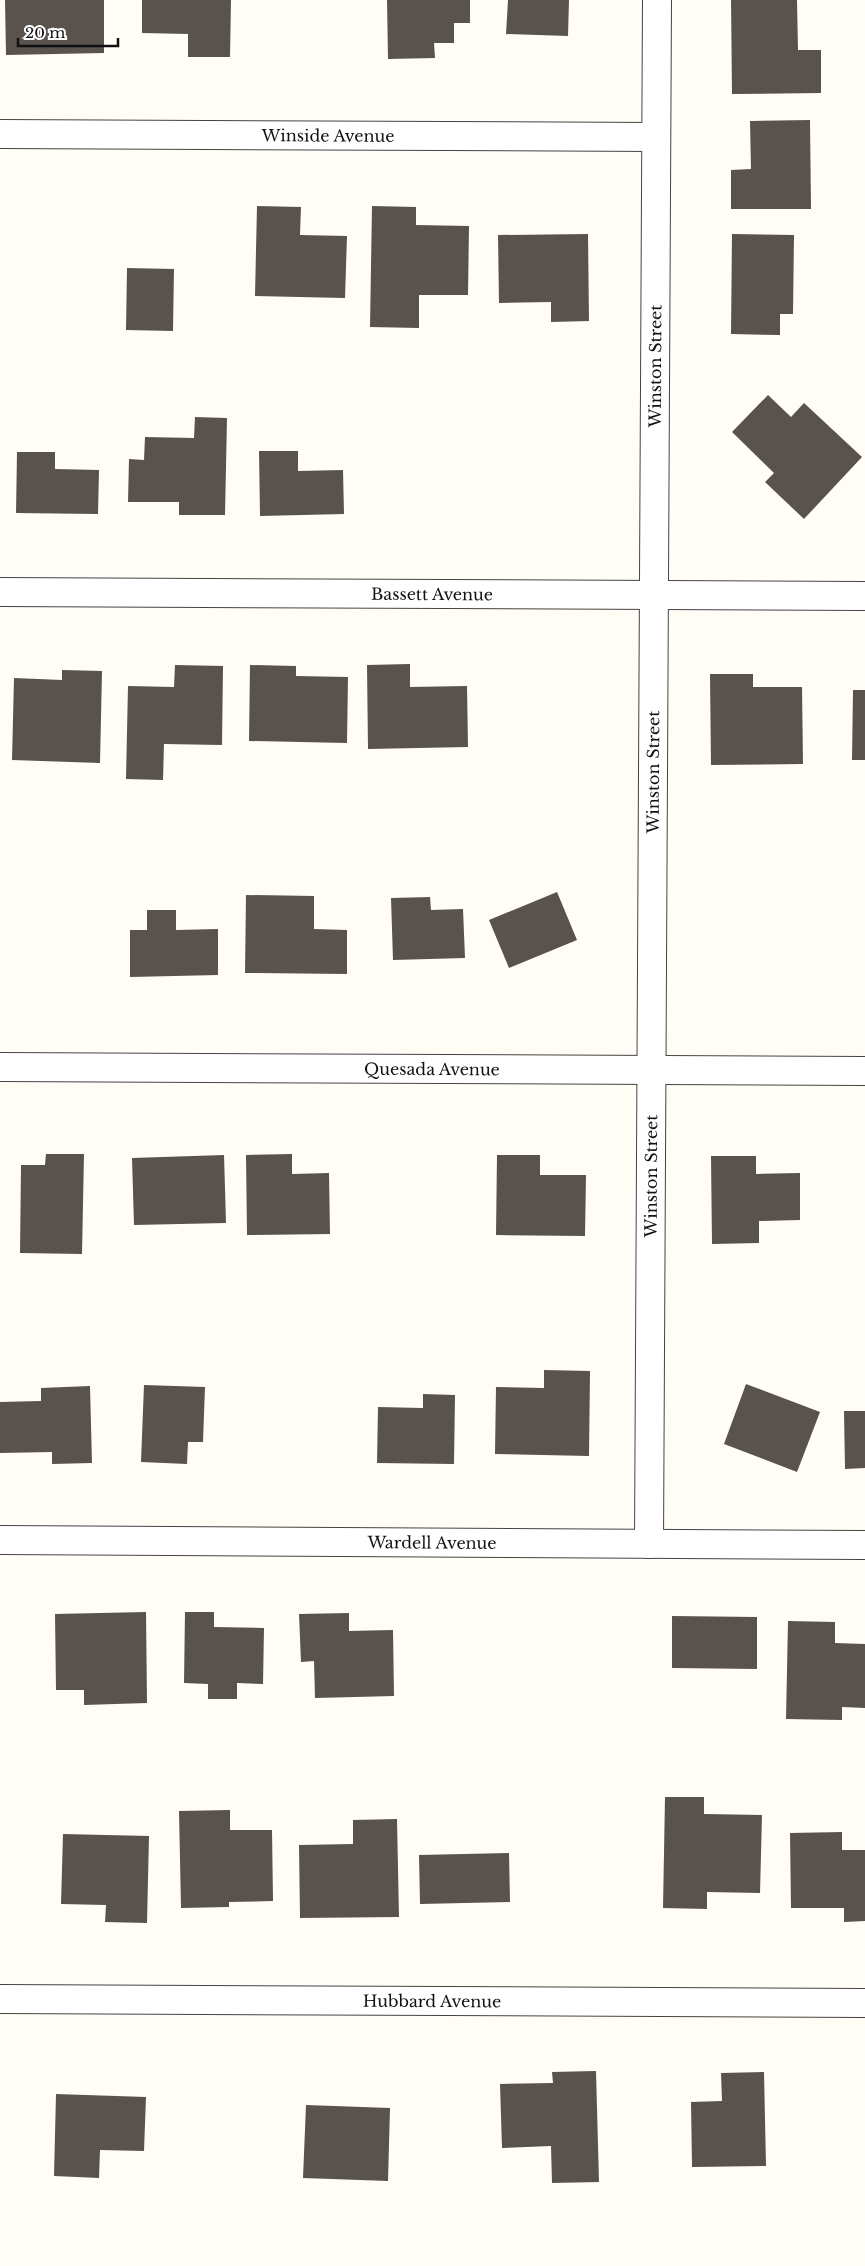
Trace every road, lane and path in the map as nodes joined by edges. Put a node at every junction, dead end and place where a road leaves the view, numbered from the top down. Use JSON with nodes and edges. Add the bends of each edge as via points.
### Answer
{"nodes":[{"id":1,"x":657,"y":0,"type":"edge"},
{"id":2,"x":0,"y":134,"type":"edge"},
{"id":3,"x":656,"y":137,"type":"junction"},
{"id":4,"x":0,"y":592,"type":"edge"},
{"id":5,"x":654,"y":595,"type":"junction"},
{"id":6,"x":865,"y":596,"type":"edge"},
{"id":7,"x":0,"y":1066,"type":"edge"},
{"id":8,"x":651,"y":1070,"type":"junction"},
{"id":9,"x":865,"y":1071,"type":"edge"},
{"id":10,"x":0,"y":1540,"type":"edge"},
{"id":11,"x":649,"y":1544,"type":"junction"},
{"id":12,"x":865,"y":1545,"type":"edge"},
{"id":13,"x":0,"y":1999,"type":"edge"},
{"id":14,"x":865,"y":2003,"type":"edge"}],
"edges":[{"from":1,"to":3,"type":"street","name":"Winston Street"},
{"from":2,"to":3,"type":"street","name":"Winside Avenue"},
{"from":3,"to":5,"type":"street","name":"Winston Street"},
{"from":4,"to":5,"type":"street","name":"Bassett Avenue"},
{"from":5,"to":6,"type":"street","name":"Bassett Avenue"},
{"from":5,"to":8,"type":"street","name":"Winston Street"},
{"from":7,"to":8,"type":"street","name":"Quesada Avenue"},
{"from":8,"to":9,"type":"street","name":"Quesada Avenue"},
{"from":8,"to":11,"type":"street","name":"Winston Street"},
{"from":10,"to":11,"type":"street","name":"Wardell Avenue"},
{"from":11,"to":12,"type":"street","name":"Wardell Avenue"},
{"from":13,"to":14,"type":"street","name":"Hubbard Avenue"}]}
